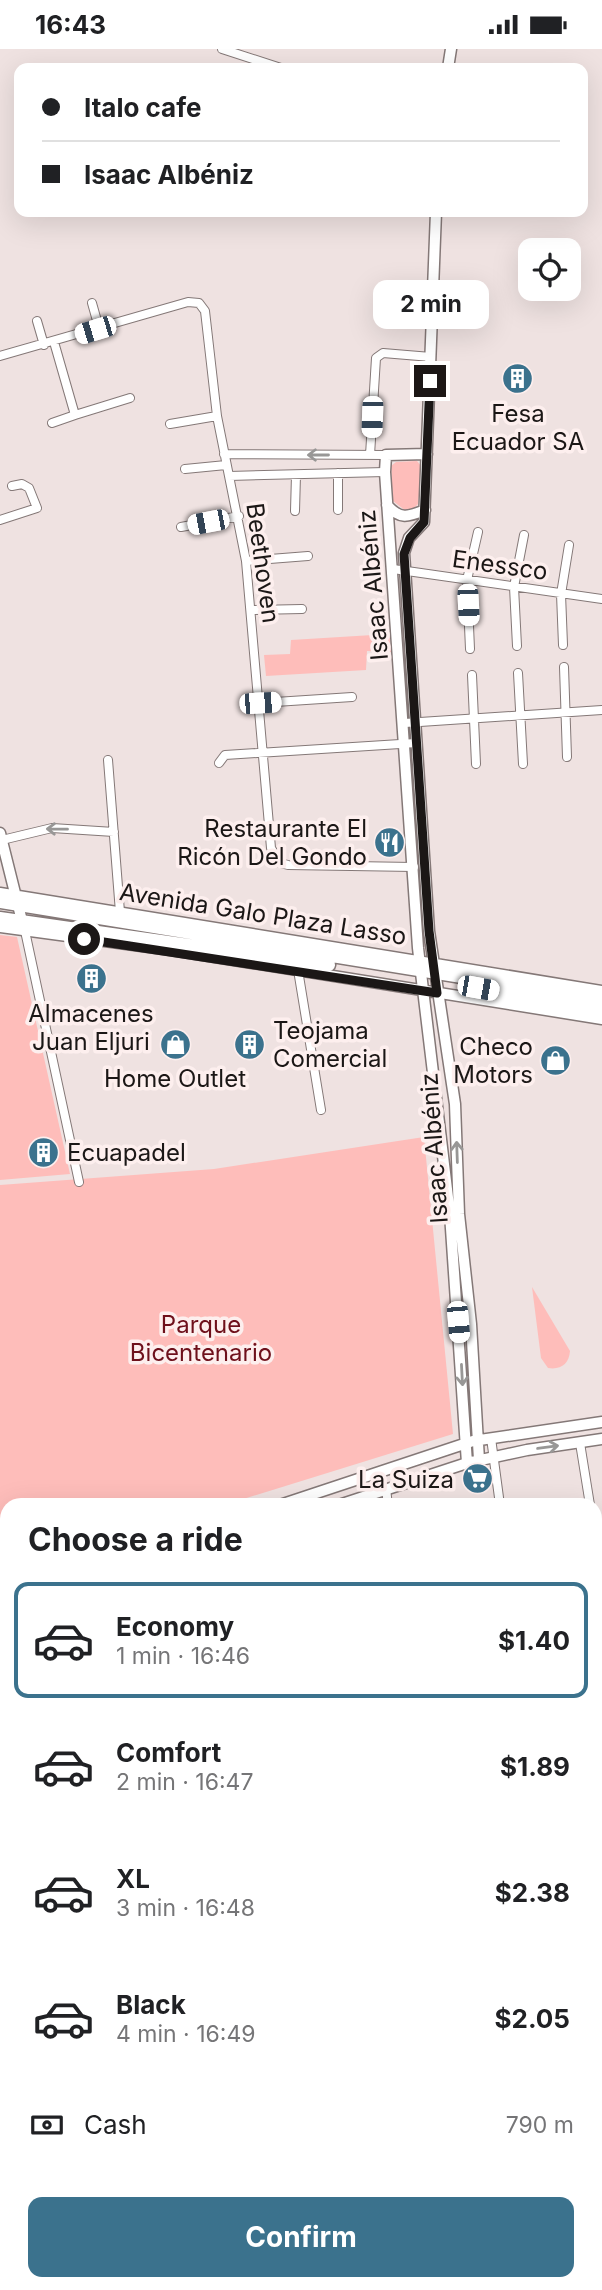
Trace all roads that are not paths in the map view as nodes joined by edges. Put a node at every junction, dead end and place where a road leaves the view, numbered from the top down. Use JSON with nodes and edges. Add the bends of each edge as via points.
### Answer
{"nodes":[{"id":1,"x":222,"y":49,"type":"edge"},
{"id":2,"x":265,"y":63,"type":"edge"},
{"id":3,"x":436,"y":217,"type":"edge"},
{"id":4,"x":92,"y":303,"type":"dead end"},
{"id":5,"x":37,"y":321,"type":"dead end"},
{"id":6,"x":99,"y":328,"type":"junction"},
{"id":7,"x":54,"y":342,"type":"junction"},
{"id":8,"x":44,"y":345,"type":"junction"},
{"id":9,"x":0,"y":356,"type":"edge"},
{"id":10,"x":431,"y":357,"type":"junction"},
{"id":11,"x":130,"y":398,"type":"dead end"},
{"id":12,"x":75,"y":415,"type":"junction"},
{"id":13,"x":217,"y":416,"type":"junction"},
{"id":14,"x":52,"y":423,"type":"dead end"},
{"id":15,"x":170,"y":424,"type":"dead end"},
{"id":16,"x":224,"y":454,"type":"junction"},
{"id":17,"x":427,"y":454,"type":"junction"},
{"id":18,"x":370,"y":455,"type":"junction"},
{"id":19,"x":386,"y":456,"type":"junction"},
{"id":20,"x":226,"y":465,"type":"junction"},
{"id":21,"x":185,"y":469,"type":"dead end"},
{"id":22,"x":385,"y":472,"type":"junction"},
{"id":23,"x":338,"y":473,"type":"junction"},
{"id":24,"x":229,"y":475,"type":"junction"},
{"id":25,"x":296,"y":475,"type":"junction"},
{"id":26,"x":12,"y":486,"type":"dead end"},
{"id":27,"x":387,"y":505,"type":"junction"},
{"id":28,"x":295,"y":510,"type":"dead end"},
{"id":29,"x":338,"y":510,"type":"dead end"},
{"id":30,"x":425,"y":510,"type":"junction"},
{"id":31,"x":239,"y":516,"type":"junction"},
{"id":32,"x":0,"y":520,"type":"edge"},
{"id":33,"x":181,"y":527,"type":"dead end"},
{"id":34,"x":478,"y":532,"type":"dead end"},
{"id":35,"x":524,"y":535,"type":"dead end"},
{"id":36,"x":569,"y":545,"type":"dead end"},
{"id":37,"x":308,"y":556,"type":"dead end"},
{"id":38,"x":246,"y":561,"type":"junction"},
{"id":39,"x":399,"y":570,"type":"junction"},
{"id":40,"x":467,"y":580,"type":"junction"},
{"id":41,"x":514,"y":587,"type":"junction"},
{"id":42,"x":561,"y":594,"type":"junction"},
{"id":43,"x":602,"y":600,"type":"edge"},
{"id":44,"x":251,"y":610,"type":"junction"},
{"id":45,"x":302,"y":610,"type":"dead end"},
{"id":46,"x":563,"y":645,"type":"dead end"},
{"id":47,"x":517,"y":646,"type":"dead end"},
{"id":48,"x":470,"y":649,"type":"dead end"},
{"id":49,"x":564,"y":667,"type":"dead end"},
{"id":50,"x":518,"y":673,"type":"dead end"},
{"id":51,"x":472,"y":674,"type":"dead end"},
{"id":52,"x":352,"y":697,"type":"dead end"},
{"id":53,"x":260,"y":703,"type":"junction"},
{"id":54,"x":602,"y":709,"type":"edge"},
{"id":55,"x":565,"y":712,"type":"junction"},
{"id":56,"x":521,"y":715,"type":"junction"},
{"id":57,"x":475,"y":718,"type":"junction"},
{"id":58,"x":410,"y":723,"type":"junction"},
{"id":59,"x":411,"y":743,"type":"junction"},
{"id":60,"x":264,"y":753,"type":"junction"},
{"id":61,"x":567,"y":757,"type":"dead end"},
{"id":62,"x":108,"y":760,"type":"dead end"},
{"id":63,"x":219,"y":763,"type":"dead end"},
{"id":64,"x":476,"y":764,"type":"dead end"},
{"id":65,"x":523,"y":764,"type":"dead end"},
{"id":66,"x":114,"y":832,"type":"junction"},
{"id":67,"x":1,"y":837,"type":"edge"},
{"id":68,"x":414,"y":867,"type":"junction"},
{"id":69,"x":0,"y":893,"type":"edge"},
{"id":70,"x":18,"y":900,"type":"junction"},
{"id":71,"x":0,"y":902,"type":"edge"},
{"id":72,"x":120,"y":912,"type":"junction"},
{"id":73,"x":0,"y":918,"type":"edge"},
{"id":74,"x":24,"y":926,"type":"junction"},
{"id":75,"x":0,"y":927,"type":"edge"},
{"id":76,"x":298,"y":970,"type":"junction"},
{"id":77,"x":421,"y":975,"type":"junction"},
{"id":78,"x":435,"y":977,"type":"junction"},
{"id":79,"x":602,"y":991,"type":"edge"},
{"id":80,"x":602,"y":1000,"type":"edge"},
{"id":81,"x":602,"y":1010,"type":"edge"},
{"id":82,"x":602,"y":1019,"type":"edge"},
{"id":83,"x":321,"y":1110,"type":"dead end"},
{"id":84,"x":79,"y":1182,"type":"dead end"},
{"id":85,"x":454,"y":1214,"type":"junction"},
{"id":86,"x":602,"y":1422,"type":"edge"},
{"id":87,"x":491,"y":1438,"type":"junction"},
{"id":88,"x":602,"y":1439,"type":"edge"},
{"id":89,"x":478,"y":1440,"type":"junction"},
{"id":90,"x":466,"y":1443,"type":"junction"},
{"id":91,"x":580,"y":1443,"type":"junction"},
{"id":92,"x":494,"y":1457,"type":"junction"},
{"id":93,"x":479,"y":1460,"type":"junction"},
{"id":94,"x":467,"y":1463,"type":"junction"},
{"id":95,"x":386,"y":1489,"type":"junction"},
{"id":96,"x":301,"y":1498,"type":"edge"},
{"id":97,"x":360,"y":1498,"type":"edge"},
{"id":98,"x":387,"y":1498,"type":"edge"},
{"id":99,"x":498,"y":1498,"type":"edge"},
{"id":100,"x":589,"y":1498,"type":"edge"}],
"edges":[{"from":1,"to":2,"type":"street"},
{"from":3,"to":10,"type":"street","name":"Isaac Albéniz"},
{"from":4,"to":6,"type":"street"},
{"from":5,"to":8,"type":"street"},
{"from":6,"to":7,"type":"street"},
{"from":6,"to":13,"type":"street","name":"Beethoven","via":[[188,302],[199,303],[205,311]]},
{"from":7,"to":8,"type":"street"},
{"from":7,"to":12,"type":"street"},
{"from":8,"to":9,"type":"street"},
{"from":10,"to":17,"type":"street","name":"Isaac Albéniz"},
{"from":10,"to":18,"type":"street","via":[[383,353],[376,358]]},
{"from":11,"to":12,"type":"street"},
{"from":12,"to":14,"type":"street"},
{"from":13,"to":15,"type":"street"},
{"from":13,"to":16,"type":"street","name":"Beethoven"},
{"from":18,"to":16,"type":"street","one_way":true},
{"from":16,"to":20,"type":"street","name":"Beethoven"},
{"from":17,"to":19,"type":"street"},
{"from":17,"to":30,"type":"street","name":"Isaac Albéniz"},
{"from":18,"to":19,"type":"street"},
{"from":19,"to":22,"type":"street","name":"Isaac Albéniz"},
{"from":20,"to":21,"type":"street"},
{"from":20,"to":24,"type":"street","name":"Beethoven"},
{"from":22,"to":23,"type":"street"},
{"from":22,"to":27,"type":"street","name":"Isaac Albéniz"},
{"from":23,"to":25,"type":"street"},
{"from":23,"to":29,"type":"street"},
{"from":24,"to":25,"type":"street"},
{"from":24,"to":31,"type":"street","name":"Beethoven"},
{"from":25,"to":28,"type":"street"},
{"from":26,"to":32,"type":"street","via":[[29,488],[37,508]]},
{"from":27,"to":30,"type":"street","via":[[404,517]]},
{"from":27,"to":39,"type":"street","name":"Isaac Albéniz"},
{"from":30,"to":39,"type":"street","name":"Isaac Albéniz","via":[[424,522],[410,538]]},
{"from":31,"to":33,"type":"street"},
{"from":31,"to":38,"type":"street","name":"Beethoven"},
{"from":34,"to":40,"type":"street"},
{"from":35,"to":41,"type":"street"},
{"from":36,"to":42,"type":"street"},
{"from":37,"to":38,"type":"street"},
{"from":38,"to":44,"type":"street","name":"Beethoven"},
{"from":39,"to":40,"type":"street","name":"Enessco"},
{"from":39,"to":58,"type":"street","name":"Isaac Albéniz"},
{"from":40,"to":41,"type":"street","name":"Enessco"},
{"from":40,"to":48,"type":"street"},
{"from":41,"to":42,"type":"street","name":"Enessco"},
{"from":41,"to":47,"type":"street"},
{"from":42,"to":43,"type":"street","name":"Enessco"},
{"from":42,"to":46,"type":"street"},
{"from":44,"to":45,"type":"street"},
{"from":44,"to":53,"type":"street","name":"Beethoven"},
{"from":49,"to":55,"type":"street"},
{"from":50,"to":56,"type":"street"},
{"from":51,"to":57,"type":"street"},
{"from":52,"to":53,"type":"street"},
{"from":53,"to":60,"type":"street","name":"Beethoven"},
{"from":54,"to":55,"type":"street"},
{"from":55,"to":56,"type":"street"},
{"from":55,"to":61,"type":"street"},
{"from":56,"to":57,"type":"street"},
{"from":56,"to":65,"type":"street"},
{"from":57,"to":58,"type":"street"},
{"from":57,"to":64,"type":"street"},
{"from":58,"to":59,"type":"street","name":"Isaac Albéniz"},
{"from":59,"to":60,"type":"street"},
{"from":59,"to":68,"type":"street","name":"Isaac Albéniz"},
{"from":59,"to":78,"type":"street","name":"Isaac Albéniz"},
{"from":60,"to":63,"type":"street","via":[[225,755]]},
{"from":60,"to":68,"type":"street","name":"Beethoven","via":[[271,848],[281,863]]},
{"from":62,"to":66,"type":"street"},
{"from":66,"to":67,"type":"street","one_way":true,"via":[[52,828]]},
{"from":66,"to":72,"type":"street"},
{"from":67,"to":70,"type":"street"},
{"from":68,"to":77,"type":"street","name":"Isaac Albéniz"},
{"from":69,"to":70,"type":"street","name":"Avenida Galo Plaza Lasso"},
{"from":70,"to":71,"type":"main road","name":"Avenida Galo Plaza Lasso"},
{"from":70,"to":72,"type":"street","name":"Avenida Galo Plaza Lasso"},
{"from":70,"to":74,"type":"street"},
{"from":70,"to":77,"type":"main road","name":"Avenida Galo Plaza Lasso"},
{"from":72,"to":77,"type":"street","name":"Avenida Galo Plaza Lasso"},
{"from":73,"to":74,"type":"main road","name":"Avenida Galo Plaza Lasso"},
{"from":74,"to":75,"type":"street","name":"Avenida Galo Plaza Lasso"},
{"from":74,"to":76,"type":"street","name":"Avenida Galo Plaza Lasso"},
{"from":74,"to":77,"type":"main road","name":"Avenida Galo Plaza Lasso"},
{"from":74,"to":84,"type":"street"},
{"from":76,"to":77,"type":"street","name":"Avenida Galo Plaza Lasso"},
{"from":76,"to":83,"type":"street"},
{"from":77,"to":78,"type":"main road","name":"Avenida Galo Plaza Lasso"},
{"from":77,"to":78,"type":"street","name":"Avenida Galo Plaza Lasso"},
{"from":77,"to":85,"type":"street","name":"Isaac Albéniz"},
{"from":78,"to":79,"type":"street","name":"Avenida Galo Plaza Lasso"},
{"from":78,"to":80,"type":"main road","name":"Avenida Galo Plaza Lasso"},
{"from":78,"to":81,"type":"main road","name":"Avenida Galo Plaza Lasso"},
{"from":78,"to":82,"type":"street","name":"Avenida Galo Plaza Lasso"},
{"from":85,"to":78,"type":"street","name":"Isaac Albéniz","one_way":true,"via":[[455,1104]]},
{"from":85,"to":89,"type":"street","name":"Isaac Albéniz","via":[[471,1324]]},
{"from":85,"to":90,"type":"street","name":"Isaac Albéniz","one_way":true},
{"from":86,"to":87,"type":"street"},
{"from":87,"to":89,"type":"street"},
{"from":87,"to":92,"type":"street"},
{"from":88,"to":91,"type":"street"},
{"from":89,"to":90,"type":"street"},
{"from":89,"to":93,"type":"street","name":"Isaac Albéniz"},
{"from":90,"to":94,"type":"street","name":"Isaac Albéniz"},
{"from":90,"to":96,"type":"street"},
{"from":92,"to":91,"type":"street","one_way":true},
{"from":91,"to":100,"type":"street"},
{"from":92,"to":93,"type":"street"},
{"from":92,"to":99,"type":"street"},
{"from":93,"to":94,"type":"street"},
{"from":94,"to":95,"type":"street"},
{"from":95,"to":97,"type":"street"},
{"from":95,"to":98,"type":"street"}]}
